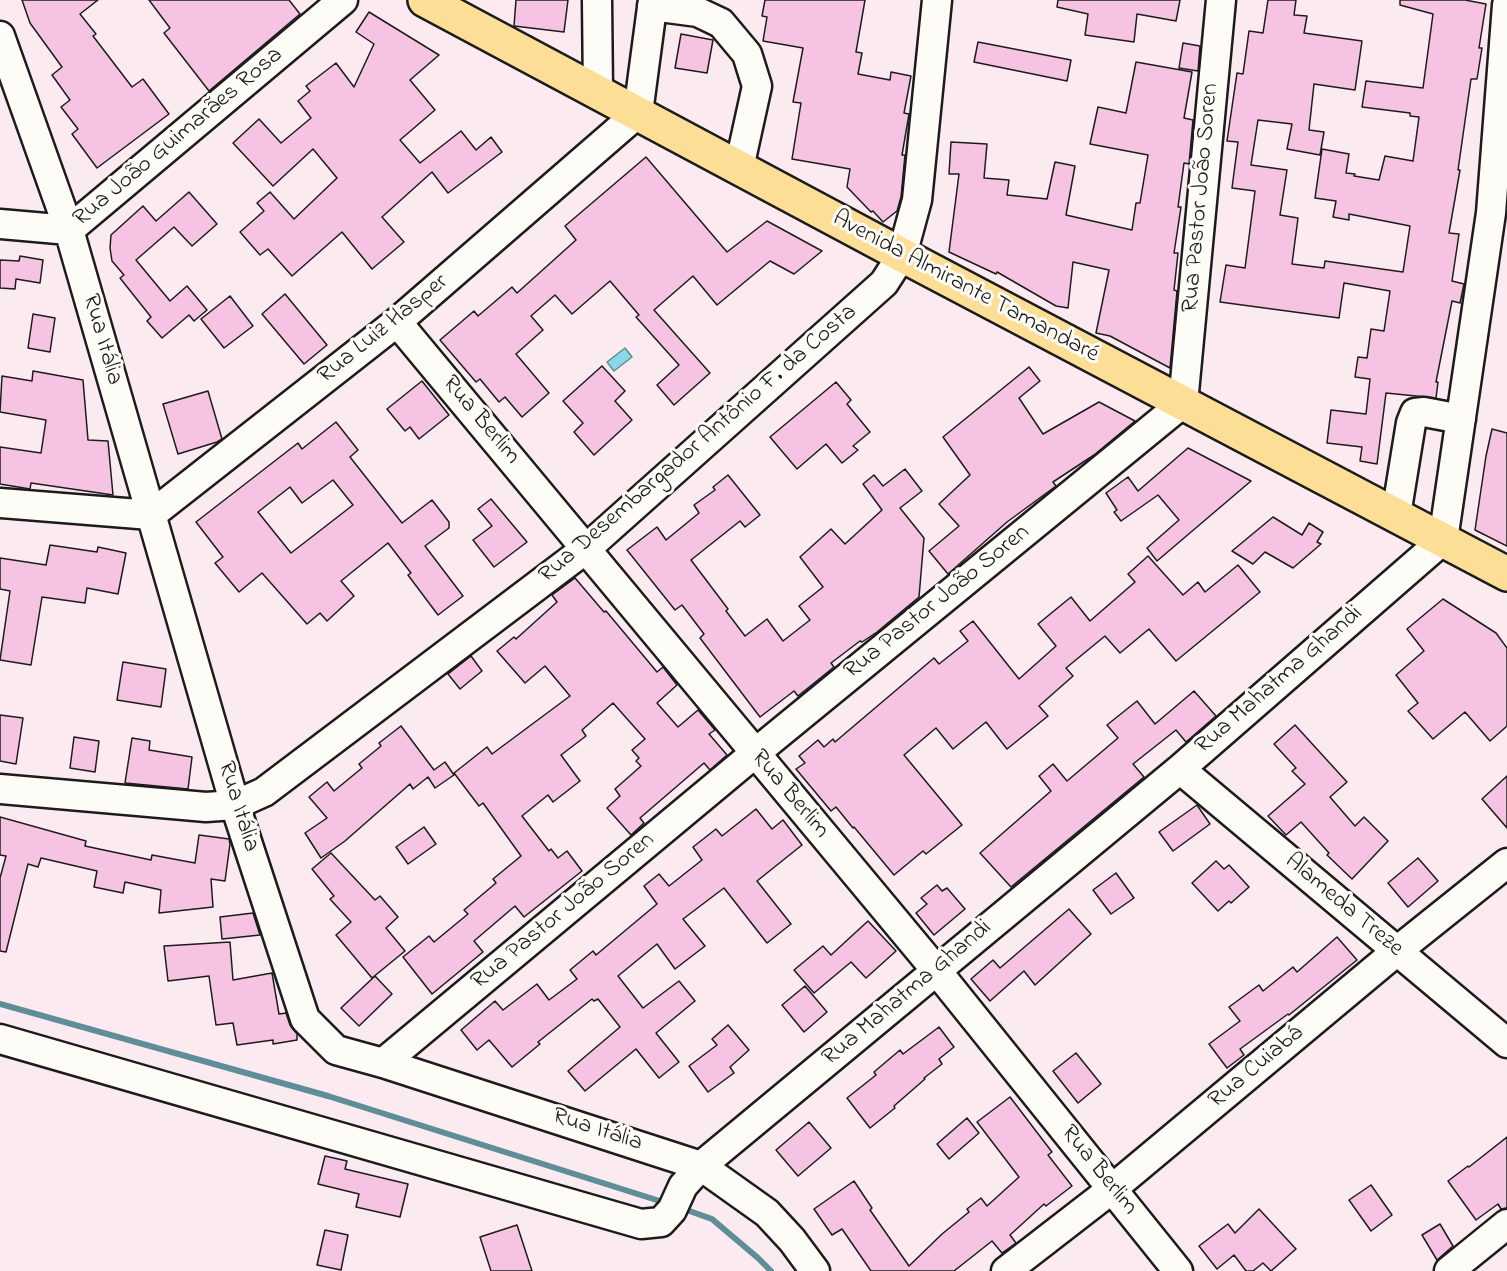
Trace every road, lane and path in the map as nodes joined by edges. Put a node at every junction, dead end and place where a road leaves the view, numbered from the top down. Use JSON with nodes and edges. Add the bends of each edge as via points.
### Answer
{"nodes":[{"id":1,"x":342,"y":0,"type":"edge"},
{"id":2,"x":425,"y":0,"type":"edge"},
{"id":3,"x":597,"y":0,"type":"edge"},
{"id":4,"x":937,"y":0,"type":"edge"},
{"id":5,"x":1221,"y":0,"type":"edge"},
{"id":6,"x":653,"y":3,"type":"edge"},
{"id":7,"x":1507,"y":5,"type":"edge"},
{"id":8,"x":0,"y":36,"type":"edge"},
{"id":9,"x":598,"y":92,"type":"junction"},
{"id":10,"x":638,"y":113,"type":"junction"},
{"id":11,"x":739,"y":168,"type":"junction"},
{"id":12,"x":1499,"y":215,"type":"edge"},
{"id":13,"x":0,"y":224,"type":"edge"},
{"id":14,"x":69,"y":230,"type":"junction"},
{"id":15,"x":902,"y":255,"type":"junction"},
{"id":16,"x":397,"y":322,"type":"junction"},
{"id":17,"x":1183,"y":403,"type":"junction"},
{"id":18,"x":1461,"y":419,"type":"junction"},
{"id":19,"x":0,"y":503,"type":"edge"},
{"id":20,"x":151,"y":515,"type":"junction"},
{"id":21,"x":1396,"y":515,"type":"junction"},
{"id":22,"x":1443,"y":540,"type":"junction"},
{"id":23,"x":587,"y":548,"type":"junction"},
{"id":24,"x":1507,"y":574,"type":"edge"},
{"id":25,"x":754,"y":754,"type":"junction"},
{"id":26,"x":1180,"y":769,"type":"junction"},
{"id":27,"x":0,"y":789,"type":"edge"},
{"id":28,"x":235,"y":805,"type":"junction"},
{"id":29,"x":1507,"y":863,"type":"edge"},
{"id":30,"x":1397,"y":951,"type":"junction"},
{"id":31,"x":936,"y":970,"type":"junction"},
{"id":32,"x":0,"y":1039,"type":"edge"},
{"id":33,"x":1507,"y":1043,"type":"edge"},
{"id":34,"x":383,"y":1063,"type":"junction"},
{"id":35,"x":701,"y":1166,"type":"junction"},
{"id":36,"x":1112,"y":1190,"type":"junction"},
{"id":37,"x":1507,"y":1224,"type":"edge"},
{"id":38,"x":815,"y":1271,"type":"edge"},
{"id":39,"x":1006,"y":1271,"type":"edge"},
{"id":40,"x":1178,"y":1271,"type":"edge"},
{"id":41,"x":1449,"y":1271,"type":"edge"}],
"edges":[{"from":1,"to":14,"type":"street","name":"Rua João Guimarães Rosa"},
{"from":2,"to":9,"type":"highway","name":"Avenida Almirante Tamandaré"},
{"from":3,"to":9,"type":"street"},
{"from":4,"to":15,"type":"street","name":"Rua Desembargador Antônio F. da Costa","via":[[917,200]]},
{"from":5,"to":17,"type":"street","name":"Rua Pastor João Soren"},
{"from":6,"to":10,"type":"street"},
{"from":6,"to":11,"type":"street","via":[[698,12],[721,22],[747,54],[757,86]]},
{"from":7,"to":12,"type":"street"},
{"from":8,"to":14,"type":"street","name":"Rua Itália"},
{"from":9,"to":10,"type":"highway","name":"Avenida Almirante Tamandaré"},
{"from":10,"to":11,"type":"highway","name":"Avenida Almirante Tamandaré"},
{"from":10,"to":16,"type":"street","name":"Rua Luiz Hasper"},
{"from":11,"to":15,"type":"highway","name":"Avenida Almirante Tamandaré"},
{"from":12,"to":18,"type":"street"},
{"from":13,"to":14,"type":"street","name":"Rua João Guimarães Rosa"},
{"from":14,"to":20,"type":"street","name":"Rua Itália"},
{"from":15,"to":17,"type":"highway","name":"Avenida Almirante Tamandaré"},
{"from":15,"to":23,"type":"street","name":"Rua Desembargador Antônio F. da Costa","via":[[884,282]]},
{"from":16,"to":20,"type":"street","name":"Rua Luiz Hasper"},
{"from":16,"to":23,"type":"street","name":"Rua Berlim"},
{"from":17,"to":21,"type":"highway","name":"Avenida Almirante Tamandaré"},
{"from":17,"to":25,"type":"street","name":"Rua Pastor João Soren"},
{"from":18,"to":21,"type":"street","via":[[1414,413]]},
{"from":18,"to":22,"type":"street"},
{"from":19,"to":20,"type":"street"},
{"from":20,"to":28,"type":"street","name":"Rua Itália"},
{"from":21,"to":22,"type":"highway","name":"Avenida Almirante Tamandaré"},
{"from":22,"to":24,"type":"highway","name":"Avenida Almirante Tamandaré"},
{"from":22,"to":26,"type":"street","name":"Rua Mahatma Ghandi"},
{"from":23,"to":25,"type":"street","name":"Rua Berlim"},
{"from":23,"to":28,"type":"street","name":"Rua Desembargador Antônio F. da Costa","via":[[264,792]]},
{"from":25,"to":31,"type":"street","name":"Rua Berlim"},
{"from":25,"to":34,"type":"street","name":"Rua Pastor João Soren"},
{"from":26,"to":30,"type":"street","name":"Alameda Treze"},
{"from":26,"to":31,"type":"street","name":"Rua Mahatma Ghandi"},
{"from":27,"to":28,"type":"street","name":"Rua Desembargador Antônio F. da Costa","via":[[206,807]]},
{"from":28,"to":34,"type":"street","name":"Rua Itália","via":[[305,1018],[336,1050]]},
{"from":29,"to":30,"type":"street","name":"Rua Cuiabá"},
{"from":30,"to":33,"type":"street","name":"Alameda Treze"},
{"from":30,"to":36,"type":"street","name":"Rua Cuiabá"},
{"from":31,"to":35,"type":"street","name":"Rua Mahatma Ghandi"},
{"from":31,"to":36,"type":"street","name":"Rua Berlim"},
{"from":32,"to":35,"type":"street","name":"Rua Mahatma Ghandi","via":[[641,1224],[661,1222]]},
{"from":34,"to":35,"type":"street","name":"Rua Itália"},
{"from":35,"to":38,"type":"street","name":"Rua Itália","via":[[767,1213]]},
{"from":36,"to":39,"type":"street","name":"Rua Cuiabá"},
{"from":36,"to":40,"type":"street","name":"Rua Berlim"},
{"from":37,"to":41,"type":"street"}]}
